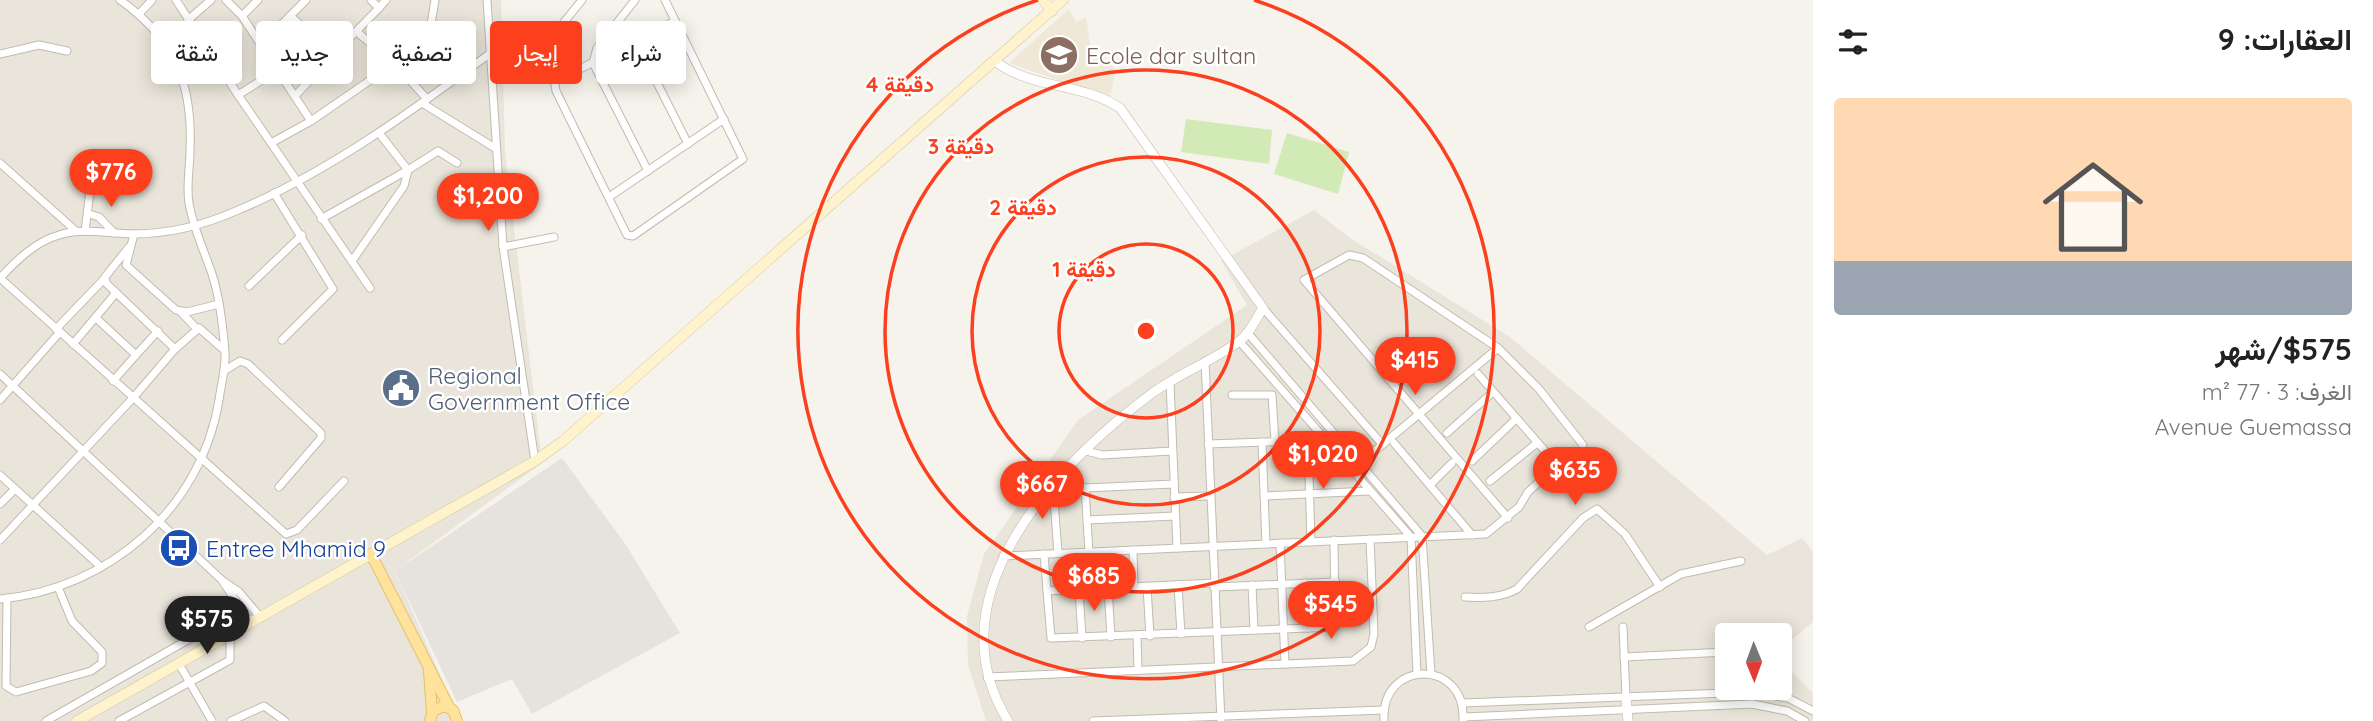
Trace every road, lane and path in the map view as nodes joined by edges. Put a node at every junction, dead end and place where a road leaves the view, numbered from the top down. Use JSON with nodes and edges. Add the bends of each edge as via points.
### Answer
{"nodes":[{"id":1,"x":120,"y":0,"type":"edge"},
{"id":2,"x":152,"y":0,"type":"edge"},
{"id":3,"x":176,"y":0,"type":"edge"},
{"id":4,"x":211,"y":0,"type":"edge"},
{"id":5,"x":226,"y":0,"type":"edge"},
{"id":6,"x":258,"y":0,"type":"edge"},
{"id":7,"x":306,"y":0,"type":"edge"},
{"id":8,"x":371,"y":0,"type":"edge"},
{"id":9,"x":386,"y":0,"type":"edge"},
{"id":10,"x":435,"y":0,"type":"edge"},
{"id":11,"x":487,"y":0,"type":"edge"},
{"id":12,"x":582,"y":0,"type":"edge"},
{"id":13,"x":635,"y":0,"type":"edge"},
{"id":14,"x":665,"y":0,"type":"edge"},
{"id":15,"x":1043,"y":0,"type":"edge"},
{"id":16,"x":1063,"y":0,"type":"edge"},
{"id":17,"x":379,"y":8,"type":"junction"},
{"id":18,"x":1052,"y":11,"type":"junction"},
{"id":19,"x":139,"y":15,"type":"junction"},
{"id":20,"x":242,"y":16,"type":"junction"},
{"id":21,"x":290,"y":16,"type":"junction"},
{"id":22,"x":188,"y":20,"type":"junction"},
{"id":23,"x":285,"y":21,"type":"edge"},
{"id":24,"x":296,"y":21,"type":"edge"},
{"id":25,"x":432,"y":21,"type":"edge"},
{"id":26,"x":565,"y":21,"type":"edge"},
{"id":27,"x":675,"y":21,"type":"edge"},
{"id":28,"x":357,"y":32,"type":"junction"},
{"id":29,"x":353,"y":36,"type":"edge"},
{"id":30,"x":256,"y":37,"type":"edge"},
{"id":31,"x":367,"y":40,"type":"edge"},
{"id":32,"x":686,"y":43,"type":"edge"},
{"id":33,"x":67,"y":51,"type":"dead end"},
{"id":34,"x":0,"y":54,"type":"edge"},
{"id":35,"x":488,"y":55,"type":"junction"},
{"id":36,"x":596,"y":61,"type":"edge"},
{"id":37,"x":996,"y":62,"type":"junction"},
{"id":38,"x":593,"y":63,"type":"junction"},
{"id":39,"x":476,"y":64,"type":"edge"},
{"id":40,"x":582,"y":68,"type":"edge"},
{"id":41,"x":367,"y":83,"type":"edge"},
{"id":42,"x":256,"y":84,"type":"edge"},
{"id":43,"x":287,"y":84,"type":"edge"},
{"id":44,"x":306,"y":84,"type":"edge"},
{"id":45,"x":411,"y":84,"type":"edge"},
{"id":46,"x":448,"y":84,"type":"edge"},
{"id":47,"x":554,"y":84,"type":"edge"},
{"id":48,"x":658,"y":84,"type":"edge"},
{"id":49,"x":238,"y":95,"type":"junction"},
{"id":50,"x":295,"y":96,"type":"junction"},
{"id":51,"x":425,"y":101,"type":"junction"},
{"id":52,"x":724,"y":119,"type":"junction"},
{"id":53,"x":311,"y":121,"type":"junction"},
{"id":54,"x":379,"y":133,"type":"junction"},
{"id":55,"x":271,"y":143,"type":"junction"},
{"id":56,"x":688,"y":144,"type":"junction"},
{"id":57,"x":495,"y":148,"type":"junction"},
{"id":58,"x":108,"y":154,"type":"dead end"},
{"id":59,"x":0,"y":163,"type":"edge"},
{"id":60,"x":457,"y":163,"type":"dead end"},
{"id":61,"x":408,"y":170,"type":"junction"},
{"id":62,"x":648,"y":171,"type":"junction"},
{"id":63,"x":296,"y":180,"type":"junction"},
{"id":64,"x":274,"y":193,"type":"junction"},
{"id":65,"x":609,"y":197,"type":"junction"},
{"id":66,"x":89,"y":215,"type":"junction"},
{"id":67,"x":321,"y":219,"type":"junction"},
{"id":68,"x":194,"y":225,"type":"junction"},
{"id":69,"x":80,"y":231,"type":"junction"},
{"id":70,"x":114,"y":233,"type":"junction"},
{"id":71,"x":134,"y":234,"type":"junction"},
{"id":72,"x":302,"y":235,"type":"junction"},
{"id":73,"x":554,"y":237,"type":"dead end"},
{"id":74,"x":129,"y":247,"type":"junction"},
{"id":75,"x":503,"y":247,"type":"junction"},
{"id":76,"x":352,"y":261,"type":"junction"},
{"id":77,"x":0,"y":278,"type":"edge"},
{"id":78,"x":104,"y":279,"type":"junction"},
{"id":79,"x":249,"y":286,"type":"dead end"},
{"id":80,"x":370,"y":288,"type":"dead end"},
{"id":81,"x":116,"y":293,"type":"junction"},
{"id":82,"x":219,"y":304,"type":"junction"},
{"id":83,"x":1263,"y":308,"type":"junction"},
{"id":84,"x":181,"y":312,"type":"junction"},
{"id":85,"x":96,"y":318,"type":"junction"},
{"id":86,"x":196,"y":328,"type":"junction"},
{"id":87,"x":58,"y":331,"type":"junction"},
{"id":88,"x":158,"y":331,"type":"junction"},
{"id":89,"x":1247,"y":332,"type":"junction"},
{"id":90,"x":282,"y":340,"type":"dead end"},
{"id":91,"x":1240,"y":342,"type":"junction"},
{"id":92,"x":73,"y":344,"type":"junction"},
{"id":93,"x":1498,"y":348,"type":"junction"},
{"id":94,"x":175,"y":349,"type":"junction"},
{"id":95,"x":225,"y":352,"type":"junction"},
{"id":96,"x":136,"y":355,"type":"junction"},
{"id":97,"x":1205,"y":361,"type":"junction"},
{"id":98,"x":224,"y":370,"type":"junction"},
{"id":99,"x":0,"y":374,"type":"edge"},
{"id":100,"x":1478,"y":374,"type":"dead end"},
{"id":101,"x":113,"y":381,"type":"junction"},
{"id":102,"x":1170,"y":382,"type":"junction"},
{"id":103,"x":13,"y":386,"type":"junction"},
{"id":104,"x":1493,"y":392,"type":"junction"},
{"id":105,"x":1231,"y":394,"type":"dead end"},
{"id":106,"x":132,"y":398,"type":"junction"},
{"id":107,"x":0,"y":400,"type":"edge"},
{"id":108,"x":1417,"y":414,"type":"junction"},
{"id":109,"x":1516,"y":419,"type":"junction"},
{"id":110,"x":1447,"y":433,"type":"dead end"},
{"id":111,"x":1325,"y":440,"type":"junction"},
{"id":112,"x":1308,"y":441,"type":"junction"},
{"id":113,"x":1262,"y":442,"type":"junction"},
{"id":114,"x":1275,"y":442,"type":"junction"},
{"id":115,"x":1394,"y":443,"type":"dead end"},
{"id":116,"x":1536,"y":443,"type":"junction"},
{"id":117,"x":1208,"y":444,"type":"junction"},
{"id":118,"x":1382,"y":444,"type":"junction"},
{"id":119,"x":84,"y":451,"type":"junction"},
{"id":120,"x":1086,"y":451,"type":"junction"},
{"id":121,"x":1172,"y":451,"type":"junction"},
{"id":122,"x":202,"y":459,"type":"junction"},
{"id":123,"x":535,"y":461,"type":"junction"},
{"id":124,"x":1472,"y":461,"type":"dead end"},
{"id":125,"x":1361,"y":463,"type":"junction"},
{"id":126,"x":1452,"y":463,"type":"dead end"},
{"id":127,"x":1559,"y":467,"type":"junction"},
{"id":128,"x":1352,"y":470,"type":"junction"},
{"id":129,"x":0,"y":475,"type":"edge"},
{"id":130,"x":344,"y":481,"type":"dead end"},
{"id":131,"x":1490,"y":481,"type":"dead end"},
{"id":132,"x":1174,"y":484,"type":"junction"},
{"id":133,"x":1431,"y":484,"type":"junction"},
{"id":134,"x":1055,"y":485,"type":"junction"},
{"id":135,"x":279,"y":487,"type":"dead end"},
{"id":136,"x":1085,"y":488,"type":"junction"},
{"id":137,"x":15,"y":489,"type":"junction"},
{"id":138,"x":1370,"y":491,"type":"junction"},
{"id":139,"x":1309,"y":494,"type":"junction"},
{"id":140,"x":1210,"y":496,"type":"junction"},
{"id":141,"x":1264,"y":496,"type":"junction"},
{"id":142,"x":1174,"y":497,"type":"junction"},
{"id":143,"x":0,"y":504,"type":"edge"},
{"id":144,"x":34,"y":505,"type":"junction"},
{"id":145,"x":1175,"y":516,"type":"junction"},
{"id":146,"x":1508,"y":518,"type":"junction"},
{"id":147,"x":1087,"y":520,"type":"junction"},
{"id":148,"x":160,"y":522,"type":"junction"},
{"id":149,"x":1472,"y":535,"type":"junction"},
{"id":150,"x":1422,"y":536,"type":"junction"},
{"id":151,"x":1411,"y":537,"type":"junction"},
{"id":152,"x":1370,"y":539,"type":"junction"},
{"id":153,"x":0,"y":540,"type":"edge"},
{"id":154,"x":1334,"y":541,"type":"junction"},
{"id":155,"x":1311,"y":542,"type":"junction"},
{"id":156,"x":1280,"y":543,"type":"junction"},
{"id":157,"x":1266,"y":544,"type":"junction"},
{"id":158,"x":1212,"y":546,"type":"junction"},
{"id":159,"x":1177,"y":548,"type":"junction"},
{"id":160,"x":1133,"y":550,"type":"junction"},
{"id":161,"x":1089,"y":552,"type":"junction"},
{"id":162,"x":1058,"y":553,"type":"junction"},
{"id":163,"x":371,"y":554,"type":"junction"},
{"id":164,"x":1044,"y":554,"type":"junction"},
{"id":165,"x":1003,"y":556,"type":"junction"},
{"id":166,"x":1741,"y":561,"type":"dead end"},
{"id":167,"x":101,"y":567,"type":"junction"},
{"id":168,"x":223,"y":582,"type":"junction"},
{"id":169,"x":1336,"y":582,"type":"junction"},
{"id":170,"x":1305,"y":583,"type":"junction"},
{"id":171,"x":1282,"y":584,"type":"junction"},
{"id":172,"x":1178,"y":585,"type":"junction"},
{"id":173,"x":1214,"y":585,"type":"junction"},
{"id":174,"x":1252,"y":585,"type":"junction"},
{"id":175,"x":58,"y":587,"type":"junction"},
{"id":176,"x":1135,"y":587,"type":"junction"},
{"id":177,"x":1147,"y":587,"type":"junction"},
{"id":178,"x":1660,"y":587,"type":"junction"},
{"id":179,"x":1108,"y":588,"type":"junction"},
{"id":180,"x":1079,"y":590,"type":"junction"},
{"id":181,"x":1047,"y":592,"type":"junction"},
{"id":182,"x":1465,"y":597,"type":"dead end"},
{"id":183,"x":3,"y":598,"type":"edge"},
{"id":184,"x":240,"y":610,"type":"junction"},
{"id":185,"x":261,"y":618,"type":"junction"},
{"id":186,"x":251,"y":623,"type":"junction"},
{"id":187,"x":1589,"y":627,"type":"dead end"},
{"id":188,"x":1623,"y":627,"type":"dead end"},
{"id":189,"x":1308,"y":628,"type":"junction"},
{"id":190,"x":1284,"y":629,"type":"junction"},
{"id":191,"x":1254,"y":630,"type":"junction"},
{"id":192,"x":1216,"y":632,"type":"junction"},
{"id":193,"x":1181,"y":634,"type":"junction"},
{"id":194,"x":230,"y":635,"type":"junction"},
{"id":195,"x":1150,"y":636,"type":"junction"},
{"id":196,"x":1111,"y":637,"type":"junction"},
{"id":197,"x":1137,"y":637,"type":"junction"},
{"id":198,"x":1082,"y":638,"type":"junction"},
{"id":199,"x":1715,"y":653,"type":"edge"},
{"id":200,"x":1624,"y":657,"type":"junction"},
{"id":201,"x":179,"y":664,"type":"junction"},
{"id":202,"x":1285,"y":664,"type":"junction"},
{"id":203,"x":1218,"y":667,"type":"junction"},
{"id":204,"x":1138,"y":670,"type":"junction"},
{"id":205,"x":429,"y":671,"type":"junction"},
{"id":206,"x":1417,"y":674,"type":"junction"},
{"id":207,"x":1431,"y":674,"type":"junction"},
{"id":208,"x":987,"y":677,"type":"junction"},
{"id":209,"x":190,"y":681,"type":"junction"},
{"id":210,"x":1715,"y":693,"type":"edge"},
{"id":211,"x":1626,"y":698,"type":"junction"},
{"id":212,"x":1757,"y":700,"type":"edge"},
{"id":213,"x":1792,"y":700,"type":"edge"},
{"id":214,"x":1463,"y":704,"type":"junction"},
{"id":215,"x":1757,"y":705,"type":"junction"},
{"id":216,"x":449,"y":707,"type":"junction"},
{"id":217,"x":1384,"y":710,"type":"junction"},
{"id":218,"x":1626,"y":710,"type":"junction"},
{"id":219,"x":1813,"y":711,"type":"edge"},
{"id":220,"x":431,"y":717,"type":"edge"},
{"id":221,"x":1549,"y":717,"type":"edge"},
{"id":222,"x":1221,"y":718,"type":"edge"},
{"id":223,"x":1464,"y":719,"type":"edge"},
{"id":224,"x":46,"y":721,"type":"edge"},
{"id":225,"x":77,"y":721,"type":"edge"},
{"id":226,"x":118,"y":721,"type":"edge"},
{"id":227,"x":212,"y":721,"type":"edge"},
{"id":228,"x":231,"y":721,"type":"edge"},
{"id":229,"x":285,"y":721,"type":"edge"},
{"id":230,"x":457,"y":721,"type":"edge"},
{"id":231,"x":1008,"y":721,"type":"edge"},
{"id":232,"x":1093,"y":721,"type":"edge"},
{"id":233,"x":1384,"y":721,"type":"edge"},
{"id":234,"x":1628,"y":721,"type":"edge"},
{"id":235,"x":1805,"y":721,"type":"edge"}],
"edges":[{"from":1,"to":19,"type":"street"},
{"from":2,"to":19,"type":"street"},
{"from":3,"to":22,"type":"street"},
{"from":4,"to":22,"type":"street"},
{"from":5,"to":20,"type":"street"},
{"from":6,"to":20,"type":"street"},
{"from":7,"to":21,"type":"street"},
{"from":8,"to":17,"type":"street"},
{"from":9,"to":17,"type":"street"},
{"from":10,"to":25,"type":"street"},
{"from":11,"to":35,"type":"street"},
{"from":12,"to":26,"type":"street"},
{"from":13,"to":38,"type":"street","via":[[597,48]]},
{"from":14,"to":27,"type":"street"},
{"from":15,"to":18,"type":"main road"},
{"from":16,"to":18,"type":"main road"},
{"from":17,"to":28,"type":"street"},
{"from":18,"to":37,"type":"main road"},
{"from":19,"to":68,"type":"street","via":[[166,44],[189,98],[188,199]]},
{"from":20,"to":30,"type":"street"},
{"from":21,"to":23,"type":"street"},
{"from":21,"to":24,"type":"street"},
{"from":22,"to":49,"type":"street"},
{"from":28,"to":29,"type":"street"},
{"from":28,"to":31,"type":"street"},
{"from":32,"to":52,"type":"street"},
{"from":33,"to":34,"type":"street","via":[[39,45]]},
{"from":35,"to":39,"type":"street"},
{"from":35,"to":57,"type":"street"},
{"from":36,"to":38,"type":"street"},
{"from":37,"to":83,"type":"street","via":[[1010,73],[1120,108]]},
{"from":37,"to":123,"type":"main road","via":[[563,442]]},
{"from":38,"to":40,"type":"street"},
{"from":38,"to":62,"type":"street"},
{"from":41,"to":53,"type":"street"},
{"from":42,"to":49,"type":"street"},
{"from":43,"to":50,"type":"street"},
{"from":44,"to":50,"type":"street"},
{"from":45,"to":51,"type":"street"},
{"from":46,"to":51,"type":"street"},
{"from":47,"to":65,"type":"street"},
{"from":48,"to":56,"type":"street"},
{"from":49,"to":55,"type":"street"},
{"from":50,"to":53,"type":"street"},
{"from":51,"to":54,"type":"street"},
{"from":51,"to":57,"type":"street"},
{"from":52,"to":56,"type":"street"},
{"from":52,"to":65,"type":"street","via":[[743,159],[633,236],[627,235]]},
{"from":53,"to":55,"type":"street"},
{"from":54,"to":61,"type":"street"},
{"from":54,"to":63,"type":"street"},
{"from":55,"to":63,"type":"street"},
{"from":56,"to":62,"type":"street"},
{"from":57,"to":75,"type":"street"},
{"from":58,"to":66,"type":"street","via":[[90,191]]},
{"from":59,"to":69,"type":"street"},
{"from":60,"to":61,"type":"street","via":[[438,151]]},
{"from":61,"to":67,"type":"street"},
{"from":61,"to":76,"type":"street","via":[[404,186]]},
{"from":62,"to":65,"type":"street"},
{"from":63,"to":64,"type":"street"},
{"from":63,"to":67,"type":"street"},
{"from":64,"to":68,"type":"street"},
{"from":64,"to":72,"type":"street"},
{"from":66,"to":69,"type":"street"},
{"from":66,"to":70,"type":"street","via":[[105,222]]},
{"from":67,"to":76,"type":"street"},
{"from":68,"to":71,"type":"street"},
{"from":68,"to":82,"type":"street"},
{"from":69,"to":70,"type":"street"},
{"from":69,"to":77,"type":"street","via":[[35,246]]},
{"from":70,"to":71,"type":"street"},
{"from":71,"to":74,"type":"street"},
{"from":72,"to":79,"type":"street"},
{"from":72,"to":90,"type":"street","via":[[333,289]]},
{"from":73,"to":75,"type":"street"},
{"from":74,"to":78,"type":"street"},
{"from":74,"to":84,"type":"street","via":[[126,265]]},
{"from":75,"to":123,"type":"street"},
{"from":76,"to":80,"type":"street"},
{"from":77,"to":87,"type":"street"},
{"from":78,"to":81,"type":"street"},
{"from":78,"to":87,"type":"street"},
{"from":81,"to":85,"type":"street"},
{"from":81,"to":88,"type":"street"},
{"from":82,"to":84,"type":"street"},
{"from":82,"to":95,"type":"street"},
{"from":83,"to":89,"type":"street"},
{"from":83,"to":118,"type":"street"},
{"from":84,"to":86,"type":"street"},
{"from":85,"to":92,"type":"street"},
{"from":85,"to":96,"type":"street"},
{"from":86,"to":94,"type":"street"},
{"from":86,"to":95,"type":"street"},
{"from":87,"to":92,"type":"street"},
{"from":87,"to":103,"type":"street"},
{"from":88,"to":94,"type":"street"},
{"from":88,"to":96,"type":"street"},
{"from":89,"to":91,"type":"street"},
{"from":89,"to":125,"type":"street"},
{"from":91,"to":97,"type":"street"},
{"from":91,"to":111,"type":"street"},
{"from":92,"to":101,"type":"street"},
{"from":93,"to":108,"type":"street"},
{"from":93,"to":108,"type":"street","via":[[1363,258],[1349,255],[1304,280]]},
{"from":93,"to":127,"type":"street","via":[[1584,447],[1573,461]]},
{"from":94,"to":106,"type":"street"},
{"from":95,"to":98,"type":"street"},
{"from":96,"to":101,"type":"street"},
{"from":97,"to":102,"type":"street"},
{"from":97,"to":117,"type":"street"},
{"from":98,"to":122,"type":"street"},
{"from":98,"to":135,"type":"street","via":[[240,361],[248,364],[321,433]]},
{"from":99,"to":103,"type":"street"},
{"from":100,"to":104,"type":"street"},
{"from":101,"to":106,"type":"street"},
{"from":102,"to":120,"type":"street","via":[[1124,415]]},
{"from":102,"to":121,"type":"street"},
{"from":103,"to":107,"type":"street"},
{"from":103,"to":119,"type":"street"},
{"from":104,"to":109,"type":"street"},
{"from":104,"to":110,"type":"street"},
{"from":105,"to":114,"type":"street","via":[[1272,395]]},
{"from":106,"to":119,"type":"street"},
{"from":106,"to":122,"type":"street"},
{"from":108,"to":118,"type":"street"},
{"from":108,"to":146,"type":"street"},
{"from":109,"to":116,"type":"street"},
{"from":109,"to":124,"type":"street"},
{"from":111,"to":112,"type":"street"},
{"from":111,"to":128,"type":"street"},
{"from":112,"to":114,"type":"street"},
{"from":112,"to":139,"type":"street"},
{"from":113,"to":114,"type":"street"},
{"from":113,"to":117,"type":"street"},
{"from":113,"to":141,"type":"street"},
{"from":115,"to":133,"type":"street"},
{"from":116,"to":127,"type":"street"},
{"from":116,"to":131,"type":"street"},
{"from":117,"to":140,"type":"street"},
{"from":118,"to":125,"type":"street"},
{"from":119,"to":144,"type":"street"},
{"from":119,"to":148,"type":"street"},
{"from":120,"to":121,"type":"street","via":[[1102,455]]},
{"from":120,"to":134,"type":"street"},
{"from":121,"to":132,"type":"street"},
{"from":122,"to":130,"type":"street","via":[[289,534]]},
{"from":122,"to":148,"type":"street"},
{"from":123,"to":163,"type":"main road"},
{"from":125,"to":128,"type":"street"},
{"from":125,"to":150,"type":"street"},
{"from":126,"to":133,"type":"street"},
{"from":127,"to":146,"type":"street","via":[[1528,492]]},
{"from":128,"to":138,"type":"street"},
{"from":129,"to":137,"type":"street"},
{"from":132,"to":136,"type":"street"},
{"from":132,"to":142,"type":"street"},
{"from":133,"to":149,"type":"street"},
{"from":134,"to":136,"type":"street"},
{"from":134,"to":162,"type":"street"},
{"from":134,"to":165,"type":"street"},
{"from":136,"to":147,"type":"street"},
{"from":137,"to":143,"type":"street"},
{"from":137,"to":144,"type":"street"},
{"from":138,"to":139,"type":"street"},
{"from":138,"to":151,"type":"street"},
{"from":139,"to":141,"type":"street"},
{"from":139,"to":155,"type":"street"},
{"from":140,"to":142,"type":"street"},
{"from":140,"to":158,"type":"street"},
{"from":141,"to":157,"type":"street"},
{"from":142,"to":145,"type":"street"},
{"from":144,"to":153,"type":"street"},
{"from":144,"to":167,"type":"street"},
{"from":145,"to":147,"type":"street"},
{"from":145,"to":159,"type":"street"},
{"from":146,"to":149,"type":"street","via":[[1489,533]]},
{"from":147,"to":161,"type":"street"},
{"from":148,"to":167,"type":"street","via":[[139,543]]},
{"from":148,"to":168,"type":"street"},
{"from":149,"to":150,"type":"street"},
{"from":150,"to":151,"type":"street"},
{"from":150,"to":207,"type":"street"},
{"from":151,"to":152,"type":"street"},
{"from":151,"to":206,"type":"street"},
{"from":152,"to":154,"type":"street"},
{"from":152,"to":202,"type":"street","via":[[1371,647],[1353,661]]},
{"from":154,"to":155,"type":"street"},
{"from":154,"to":169,"type":"street"},
{"from":155,"to":156,"type":"street"},
{"from":156,"to":157,"type":"street"},
{"from":156,"to":171,"type":"street"},
{"from":157,"to":158,"type":"street"},
{"from":158,"to":159,"type":"street"},
{"from":158,"to":173,"type":"street"},
{"from":159,"to":160,"type":"street"},
{"from":160,"to":161,"type":"street"},
{"from":160,"to":176,"type":"street"},
{"from":161,"to":162,"type":"street"},
{"from":162,"to":164,"type":"street"},
{"from":163,"to":185,"type":"main road"},
{"from":163,"to":205,"type":"main road"},
{"from":164,"to":165,"type":"street"},
{"from":164,"to":181,"type":"street"},
{"from":165,"to":208,"type":"street","via":[[986,604],[983,650]]},
{"from":166,"to":178,"type":"street","via":[[1696,569]]},
{"from":167,"to":175,"type":"street"},
{"from":168,"to":184,"type":"street"},
{"from":168,"to":185,"type":"street","via":[[239,592]]},
{"from":169,"to":170,"type":"street"},
{"from":169,"to":189,"type":"street","via":[[1336,625]]},
{"from":170,"to":171,"type":"street"},
{"from":170,"to":189,"type":"street"},
{"from":171,"to":174,"type":"street"},
{"from":171,"to":190,"type":"street"},
{"from":172,"to":173,"type":"street"},
{"from":172,"to":177,"type":"street"},
{"from":172,"to":193,"type":"street"},
{"from":173,"to":174,"type":"street"},
{"from":173,"to":192,"type":"street"},
{"from":174,"to":191,"type":"street"},
{"from":175,"to":183,"type":"street"},
{"from":175,"to":183,"type":"street","via":[[72,621],[102,652],[102,663],[91,671],[16,692],[6,686]]},
{"from":176,"to":177,"type":"street"},
{"from":176,"to":179,"type":"street"},
{"from":177,"to":195,"type":"street"},
{"from":178,"to":182,"type":"street","via":[[1625,534],[1597,509],[1583,518],[1517,589],[1497,596]]},
{"from":178,"to":187,"type":"street"},
{"from":179,"to":180,"type":"street"},
{"from":179,"to":196,"type":"street"},
{"from":180,"to":181,"type":"street"},
{"from":180,"to":198,"type":"street"},
{"from":181,"to":198,"type":"street","via":[[1051,638]]},
{"from":184,"to":186,"type":"street"},
{"from":184,"to":224,"type":"street"},
{"from":185,"to":186,"type":"main road"},
{"from":186,"to":194,"type":"main road"},
{"from":188,"to":200,"type":"street"},
{"from":189,"to":190,"type":"street"},
{"from":190,"to":191,"type":"street"},
{"from":190,"to":202,"type":"street"},
{"from":191,"to":192,"type":"street"},
{"from":192,"to":193,"type":"street"},
{"from":192,"to":203,"type":"street"},
{"from":193,"to":195,"type":"street"},
{"from":194,"to":201,"type":"main road"},
{"from":194,"to":209,"type":"street","via":[[230,660]]},
{"from":195,"to":197,"type":"street"},
{"from":196,"to":197,"type":"street"},
{"from":196,"to":198,"type":"street"},
{"from":197,"to":204,"type":"street"},
{"from":199,"to":200,"type":"street"},
{"from":200,"to":211,"type":"street"},
{"from":201,"to":209,"type":"street"},
{"from":201,"to":225,"type":"main road"},
{"from":202,"to":203,"type":"street"},
{"from":203,"to":204,"type":"street"},
{"from":203,"to":222,"type":"street"},
{"from":204,"to":208,"type":"street"},
{"from":205,"to":216,"type":"main road"},
{"from":205,"to":220,"type":"main road"},
{"from":206,"to":207,"type":"street"},
{"from":206,"to":217,"type":"street","via":[[1394,686]]},
{"from":207,"to":214,"type":"street","via":[[1451,684]]},
{"from":208,"to":231,"type":"street"},
{"from":209,"to":226,"type":"street"},
{"from":209,"to":227,"type":"street"},
{"from":210,"to":211,"type":"street"},
{"from":211,"to":214,"type":"street"},
{"from":211,"to":218,"type":"street"},
{"from":212,"to":215,"type":"street"},
{"from":213,"to":219,"type":"street"},
{"from":214,"to":223,"type":"street"},
{"from":215,"to":218,"type":"street"},
{"from":215,"to":235,"type":"street","via":[[1787,711]]},
{"from":216,"to":220,"type":"main road","via":[[440,706]]},
{"from":216,"to":230,"type":"main road"},
{"from":217,"to":222,"type":"street"},
{"from":217,"to":233,"type":"street"},
{"from":218,"to":221,"type":"street"},
{"from":218,"to":234,"type":"street"},
{"from":221,"to":223,"type":"street"},
{"from":222,"to":232,"type":"street"},
{"from":228,"to":229,"type":"street","via":[[264,706]]}]}
